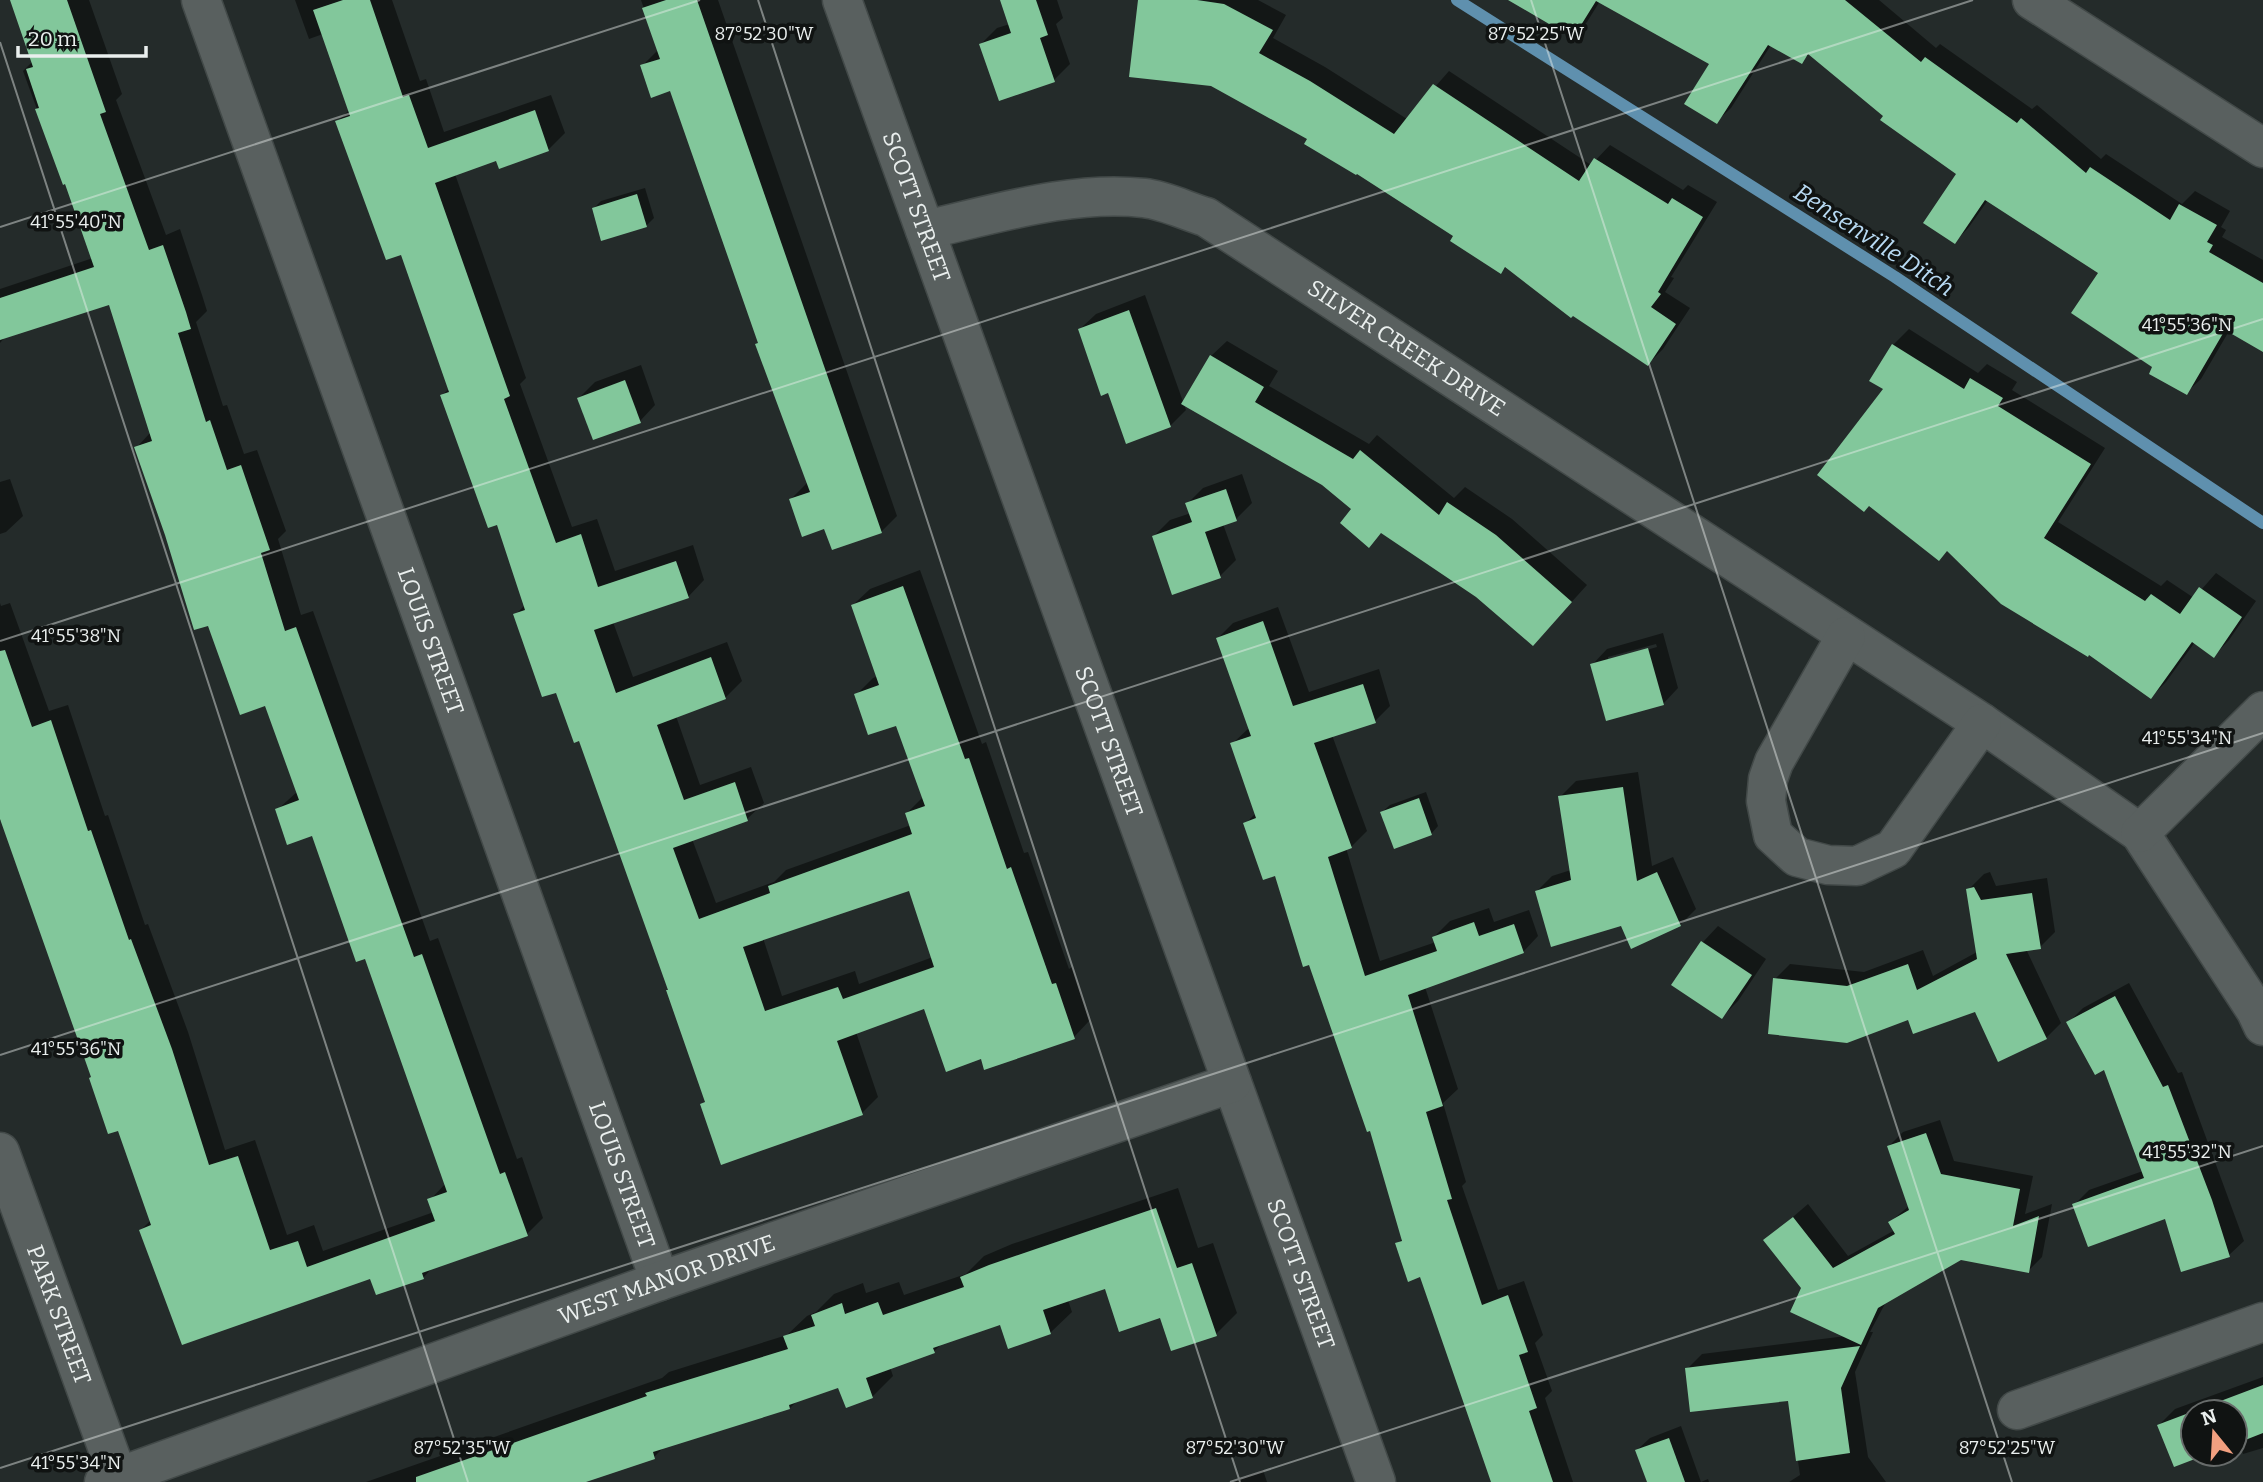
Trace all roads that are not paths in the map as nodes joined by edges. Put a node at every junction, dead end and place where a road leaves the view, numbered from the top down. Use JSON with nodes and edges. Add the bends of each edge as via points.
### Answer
{"nodes":[{"id":1,"x":201,"y":0,"type":"edge"},
{"id":2,"x":842,"y":0,"type":"edge"},
{"id":3,"x":2032,"y":0,"type":"edge"},
{"id":4,"x":2263,"y":148,"type":"edge"},
{"id":5,"x":925,"y":230,"type":"junction"},
{"id":6,"x":1846,"y":636,"type":"junction"},
{"id":7,"x":2263,"y":711,"type":"edge"},
{"id":8,"x":1982,"y":723,"type":"junction"},
{"id":9,"x":2140,"y":833,"type":"junction"},
{"id":10,"x":2263,"y":1026,"type":"edge"},
{"id":11,"x":1232,"y":1083,"type":"junction"},
{"id":12,"x":0,"y":1152,"type":"edge"},
{"id":13,"x":660,"y":1281,"type":"junction"},
{"id":14,"x":2263,"y":1322,"type":"edge"},
{"id":15,"x":2017,"y":1410,"type":"dead end"},
{"id":16,"x":111,"y":1479,"type":"edge"},
{"id":17,"x":1376,"y":1482,"type":"edge"}],
"edges":[{"from":1,"to":13,"type":"street","name":"LOUIS STREET"},
{"from":2,"to":5,"type":"street","name":"SCOTT STREET"},
{"from":3,"to":4,"type":"street"},
{"from":5,"to":6,"type":"street","name":"SILVER CREEK DRIVE","via":[[1092,196],[1146,198],[1206,217]]},
{"from":5,"to":11,"type":"street","name":"SCOTT STREET"},
{"from":6,"to":8,"type":"street","name":"SILVER CREEK DRIVE"},
{"from":6,"to":8,"type":"street","via":[[1768,779],[1766,801],[1773,835],[1797,857],[1857,866],[1893,849]]},
{"from":7,"to":9,"type":"street"},
{"from":8,"to":9,"type":"street","name":"SILVER CREEK DRIVE"},
{"from":9,"to":10,"type":"street","name":"SILVER CREEK DRIVE"},
{"from":11,"to":13,"type":"street","name":"WEST MANOR DRIVE"},
{"from":11,"to":17,"type":"street","name":"SCOTT STREET"},
{"from":12,"to":16,"type":"street","name":"PARK STREET"},
{"from":13,"to":16,"type":"street","name":"WEST MANOR DRIVE"},
{"from":14,"to":15,"type":"street"}]}
